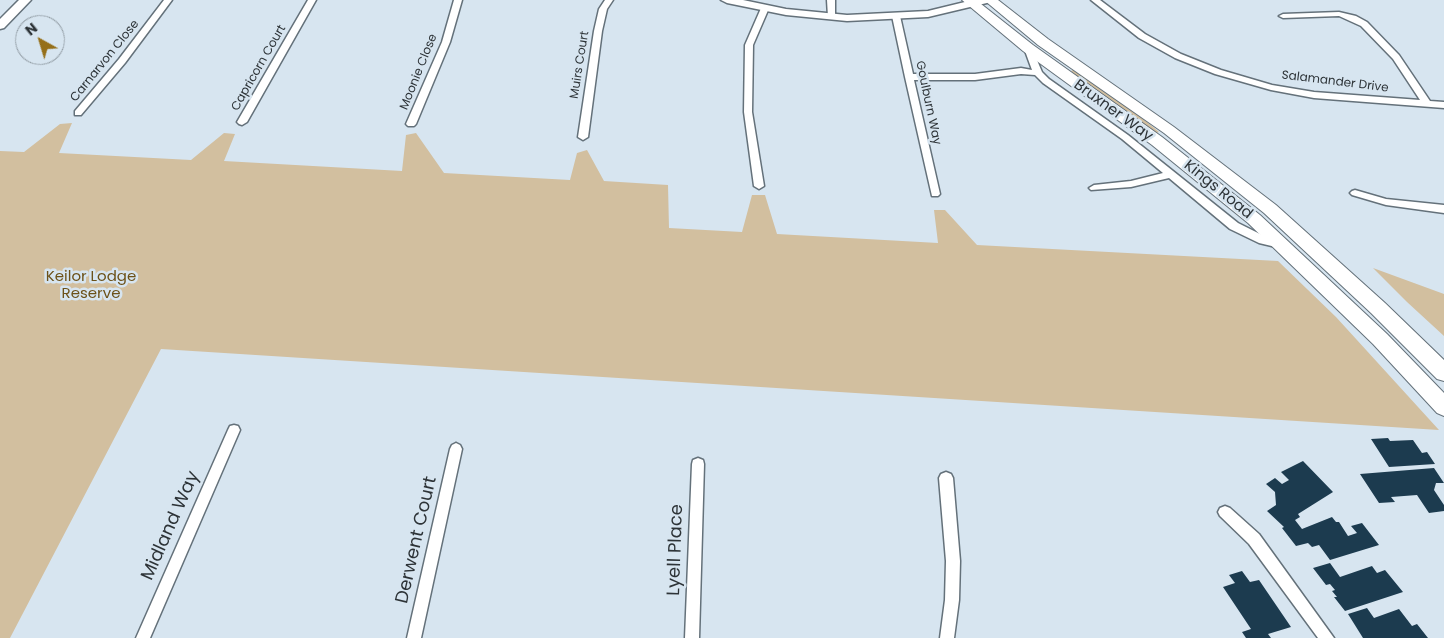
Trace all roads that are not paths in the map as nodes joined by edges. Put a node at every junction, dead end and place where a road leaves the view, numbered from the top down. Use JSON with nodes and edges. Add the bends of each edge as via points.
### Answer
{"nodes":[{"id":1,"x":25,"y":0,"type":"edge"},
{"id":2,"x":168,"y":0,"type":"edge"},
{"id":3,"x":312,"y":0,"type":"edge"},
{"id":4,"x":458,"y":0,"type":"edge"},
{"id":5,"x":609,"y":0,"type":"edge"},
{"id":6,"x":728,"y":0,"type":"edge"},
{"id":7,"x":830,"y":0,"type":"edge"},
{"id":8,"x":946,"y":0,"type":"edge"},
{"id":9,"x":988,"y":0,"type":"edge"},
{"id":10,"x":1095,"y":0,"type":"edge"},
{"id":11,"x":970,"y":2,"type":"edge"},
{"id":12,"x":765,"y":8,"type":"junction"},
{"id":13,"x":917,"y":15,"type":"junction"},
{"id":14,"x":896,"y":16,"type":"junction"},
{"id":15,"x":1283,"y":16,"type":"dead end"},
{"id":16,"x":832,"y":17,"type":"junction"},
{"id":17,"x":0,"y":26,"type":"edge"},
{"id":18,"x":1028,"y":48,"type":"junction"},
{"id":19,"x":1038,"y":73,"type":"junction"},
{"id":20,"x":909,"y":76,"type":"junction"},
{"id":21,"x":1427,"y":104,"type":"junction"},
{"id":22,"x":1444,"y":106,"type":"edge"},
{"id":23,"x":78,"y":112,"type":"dead end"},
{"id":24,"x":242,"y":122,"type":"dead end"},
{"id":25,"x":411,"y":124,"type":"dead end"},
{"id":26,"x":582,"y":137,"type":"dead end"},
{"id":27,"x":1171,"y":174,"type":"junction"},
{"id":28,"x":759,"y":186,"type":"dead end"},
{"id":29,"x":1094,"y":188,"type":"dead end"},
{"id":30,"x":1355,"y":193,"type":"dead end"},
{"id":31,"x":935,"y":194,"type":"dead end"},
{"id":32,"x":1444,"y":210,"type":"edge"},
{"id":33,"x":1304,"y":239,"type":"junction"},
{"id":34,"x":1281,"y":244,"type":"junction"},
{"id":35,"x":1444,"y":373,"type":"edge"},
{"id":36,"x":1444,"y":407,"type":"edge"},
{"id":37,"x":234,"y":430,"type":"dead end"},
{"id":38,"x":456,"y":449,"type":"dead end"},
{"id":39,"x":698,"y":464,"type":"dead end"},
{"id":40,"x":946,"y":478,"type":"dead end"},
{"id":41,"x":1224,"y":512,"type":"dead end"},
{"id":42,"x":143,"y":638,"type":"edge"},
{"id":43,"x":414,"y":638,"type":"edge"},
{"id":44,"x":692,"y":638,"type":"edge"},
{"id":45,"x":947,"y":638,"type":"edge"},
{"id":46,"x":1327,"y":638,"type":"edge"}],
"edges":[{"from":1,"to":17,"type":"street"},
{"from":2,"to":23,"type":"street","name":"Carnarvon Close","via":[[122,62]]},
{"from":3,"to":24,"type":"street","name":"Capricorn Court"},
{"from":4,"to":25,"type":"street","name":"Moonie Close","via":[[446,42]]},
{"from":5,"to":26,"type":"street","name":"Muirs Court","via":[[603,9],[598,31]]},
{"from":6,"to":12,"type":"street"},
{"from":7,"to":16,"type":"street"},
{"from":8,"to":13,"type":"street"},
{"from":9,"to":11,"type":"street"},
{"from":9,"to":33,"type":"main road","name":"Kings Road","via":[[1203,156]]},
{"from":10,"to":21,"type":"street","name":"Salamander Drive","via":[[1142,36],[1178,56],[1218,72],[1314,95]]},
{"from":11,"to":13,"type":"street"},
{"from":11,"to":18,"type":"main road","name":"Kings Road"},
{"from":12,"to":16,"type":"street"},
{"from":12,"to":28,"type":"street","via":[[749,45],[748,112]]},
{"from":13,"to":14,"type":"street"},
{"from":14,"to":16,"type":"street"},
{"from":14,"to":20,"type":"street","name":"Goulburn Way"},
{"from":15,"to":21,"type":"street","via":[[1338,14],[1364,24],[1396,57]]},
{"from":18,"to":19,"type":"street","name":"Bruxner Way"},
{"from":18,"to":34,"type":"main road","name":"Kings Road","via":[[1191,167]]},
{"from":19,"to":20,"type":"street","via":[[1021,71],[975,77]]},
{"from":19,"to":27,"type":"street","name":"Bruxner Way"},
{"from":20,"to":31,"type":"street","name":"Goulburn Way"},
{"from":21,"to":22,"type":"street","name":"Salamander Drive"},
{"from":27,"to":29,"type":"street","via":[[1138,183]]},
{"from":27,"to":34,"type":"street","name":"Bruxner Way","via":[[1234,226],[1263,240]]},
{"from":30,"to":32,"type":"street","via":[[1386,202]]},
{"from":33,"to":34,"type":"main road"},
{"from":33,"to":35,"type":"main road","name":"Kings Road"},
{"from":34,"to":36,"type":"main road","name":"Kings Road","via":[[1380,339]]},
{"from":37,"to":42,"type":"street","name":"Midland Way"},
{"from":38,"to":43,"type":"street","name":"Derwent Court"},
{"from":39,"to":44,"type":"street","name":"Lyell Place"},
{"from":40,"to":45,"type":"street","via":[[953,562]]},
{"from":41,"to":46,"type":"street","via":[[1254,539]]}]}
